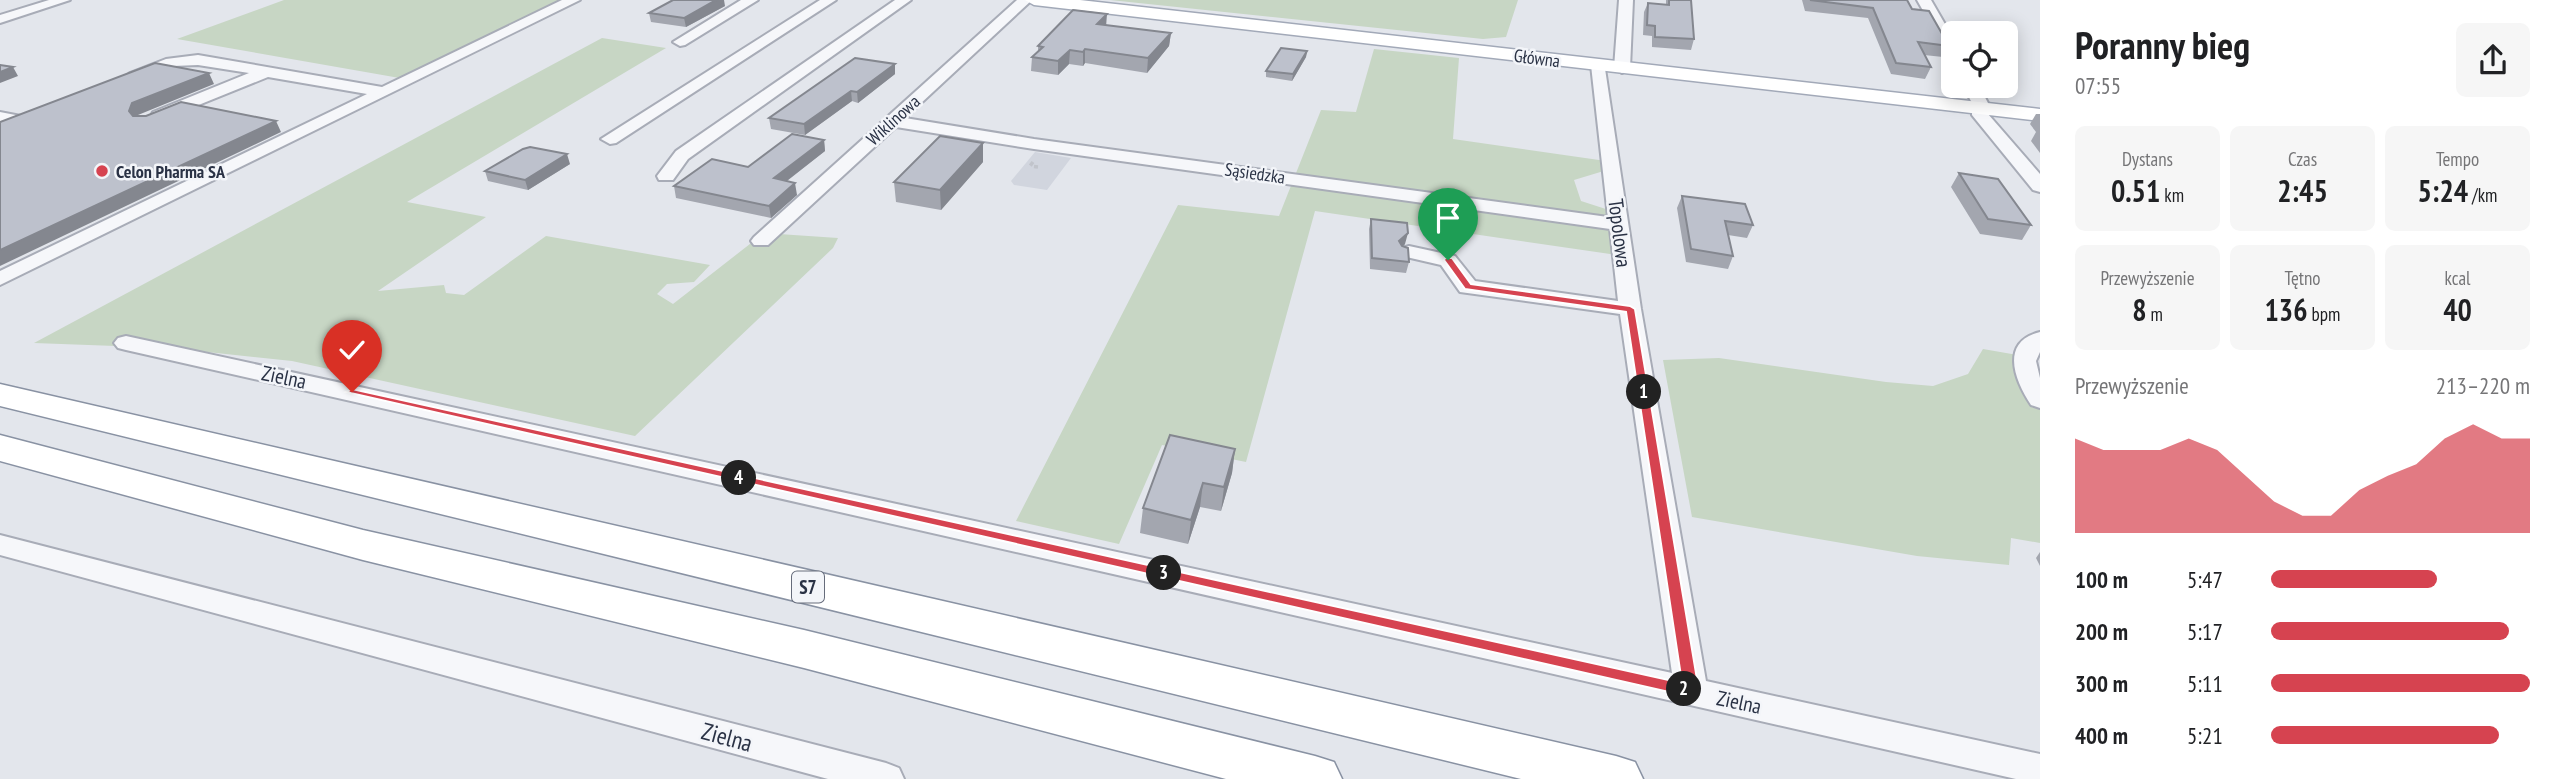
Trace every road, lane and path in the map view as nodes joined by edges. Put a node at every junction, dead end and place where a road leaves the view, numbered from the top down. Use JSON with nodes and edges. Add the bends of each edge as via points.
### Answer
{"nodes":[{"id":1,"x":63,"y":0,"type":"edge"},
{"id":2,"x":573,"y":0,"type":"edge"},
{"id":3,"x":751,"y":0,"type":"edge"},
{"id":4,"x":829,"y":0,"type":"edge"},
{"id":5,"x":904,"y":0,"type":"edge"},
{"id":6,"x":1025,"y":0,"type":"edge"},
{"id":7,"x":1034,"y":0,"type":"edge"},
{"id":8,"x":1626,"y":0,"type":"edge"},
{"id":9,"x":1924,"y":0,"type":"edge"},
{"id":10,"x":0,"y":19,"type":"edge"},
{"id":11,"x":1941,"y":30,"type":"edge"},
{"id":12,"x":680,"y":42,"type":"dead end"},
{"id":13,"x":1611,"y":66,"type":"junction"},
{"id":14,"x":266,"y":72,"type":"junction"},
{"id":15,"x":121,"y":82,"type":"edge"},
{"id":16,"x":384,"y":92,"type":"junction"},
{"id":17,"x":1977,"y":98,"type":"edge"},
{"id":18,"x":1979,"y":108,"type":"junction"},
{"id":19,"x":2040,"y":115,"type":"edge"},
{"id":20,"x":0,"y":117,"type":"edge"},
{"id":21,"x":145,"y":121,"type":"edge"},
{"id":22,"x":892,"y":121,"type":"junction"},
{"id":23,"x":0,"y":128,"type":"edge"},
{"id":24,"x":610,"y":139,"type":"dead end"},
{"id":25,"x":666,"y":176,"type":"dead end"},
{"id":26,"x":2040,"y":186,"type":"edge"},
{"id":27,"x":1619,"y":224,"type":"junction"},
{"id":28,"x":761,"y":241,"type":"dead end"},
{"id":29,"x":1409,"y":251,"type":"edge"},
{"id":30,"x":0,"y":279,"type":"edge"},
{"id":31,"x":1630,"y":309,"type":"junction"},
{"id":32,"x":2040,"y":339,"type":"edge"},
{"id":33,"x":126,"y":343,"type":"dead end"},
{"id":34,"x":0,"y":395,"type":"edge"},
{"id":35,"x":2040,"y":400,"type":"edge"},
{"id":36,"x":0,"y":448,"type":"edge"},
{"id":37,"x":0,"y":545,"type":"edge"},
{"id":38,"x":1691,"y":691,"type":"junction"},
{"id":39,"x":2040,"y":769,"type":"edge"},
{"id":40,"x":886,"y":779,"type":"edge"},
{"id":41,"x":1315,"y":779,"type":"edge"},
{"id":42,"x":1616,"y":779,"type":"edge"}],
"edges":[{"from":1,"to":10,"type":"street"},
{"from":2,"to":16,"type":"street"},
{"from":3,"to":12,"type":"street"},
{"from":4,"to":24,"type":"street"},
{"from":5,"to":25,"type":"street","via":[[682,155]]},
{"from":6,"to":22,"type":"street","name":"Wiklinowa"},
{"from":7,"to":13,"type":"main road","name":"Główna"},
{"from":8,"to":13,"type":"street","name":"Topolowa"},
{"from":9,"to":11,"type":"street"},
{"from":13,"to":18,"type":"main road","name":"Główna"},
{"from":13,"to":27,"type":"street","name":"Topolowa"},
{"from":14,"to":15,"type":"street","via":[[198,60],[171,62]]},
{"from":14,"to":16,"type":"street"},
{"from":14,"to":21,"type":"street"},
{"from":16,"to":30,"type":"street"},
{"from":17,"to":18,"type":"street"},
{"from":18,"to":19,"type":"main road","name":"Główna"},
{"from":18,"to":26,"type":"street","via":[[1980,115]]},
{"from":20,"to":23,"type":"street","via":[[26,118]]},
{"from":22,"to":27,"type":"street","name":"Sąsiedzka"},
{"from":22,"to":28,"type":"street","name":"Wiklinowa"},
{"from":27,"to":31,"type":"street","name":"Topolowa"},
{"from":29,"to":31,"type":"street","via":[[1448,260],[1468,287]]},
{"from":31,"to":38,"type":"street","name":"Topolowa"},
{"from":32,"to":35,"type":"street","via":[[2027,351],[2024,374]]},
{"from":33,"to":38,"type":"street","name":"Zielna"},
{"from":34,"to":42,"type":"highway","number":"S7"},
{"from":36,"to":41,"type":"highway","via":[[363,545],[804,649]]},
{"from":37,"to":40,"type":"street","name":"Zielna"},
{"from":38,"to":39,"type":"street","name":"Zielna"}]}
